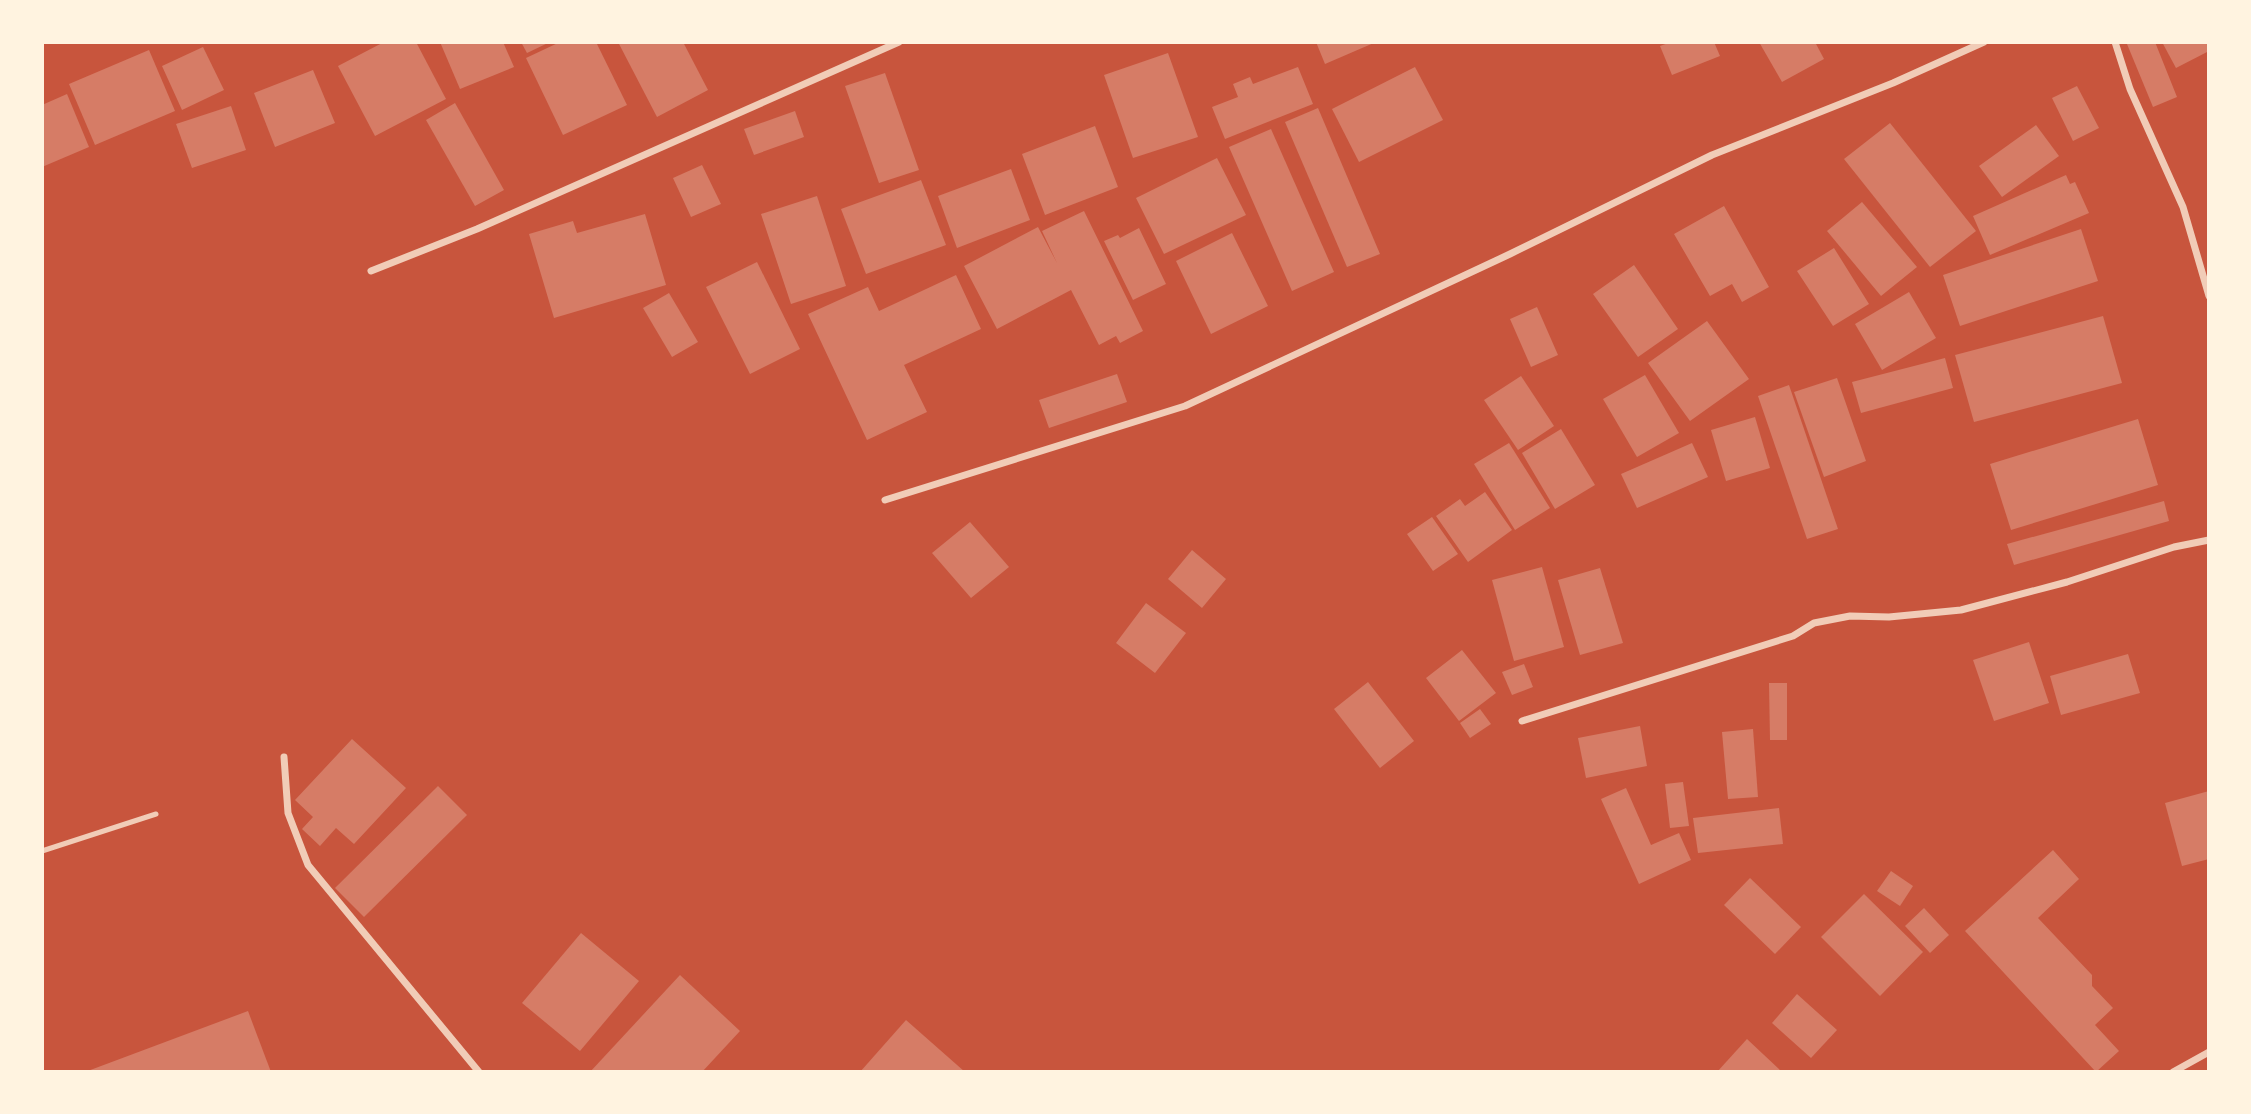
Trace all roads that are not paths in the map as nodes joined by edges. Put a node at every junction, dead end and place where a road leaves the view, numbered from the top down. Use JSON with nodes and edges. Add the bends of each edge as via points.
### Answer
{"nodes":[{"id":1,"x":900,"y":42,"type":"edge"},
{"id":2,"x":1984,"y":42,"type":"edge"},
{"id":3,"x":2115,"y":42,"type":"edge"},
{"id":4,"x":371,"y":271,"type":"dead end"},
{"id":5,"x":2209,"y":296,"type":"edge"},
{"id":6,"x":885,"y":500,"type":"dead end"},
{"id":7,"x":2209,"y":540,"type":"edge"},
{"id":8,"x":1522,"y":721,"type":"dead end"},
{"id":9,"x":284,"y":757,"type":"dead end"},
{"id":10,"x":156,"y":814,"type":"dead end"},
{"id":11,"x":42,"y":851,"type":"edge"},
{"id":12,"x":2209,"y":1052,"type":"edge"},
{"id":13,"x":479,"y":1072,"type":"edge"},
{"id":14,"x":2173,"y":1072,"type":"edge"}],
"edges":[{"from":1,"to":4,"type":"street","via":[[477,229]]},
{"from":2,"to":6,"type":"street","via":[[1712,155],[1185,406]]},
{"from":3,"to":5,"type":"street","via":[[2130,89],[2183,207]]},
{"from":7,"to":8,"type":"street","via":[[1961,610],[1889,617],[1850,615],[1814,623],[1793,636]]},
{"from":9,"to":13,"type":"street","via":[[288,814],[308,865]]},
{"from":10,"to":11,"type":"lane"},
{"from":12,"to":14,"type":"street"}]}
